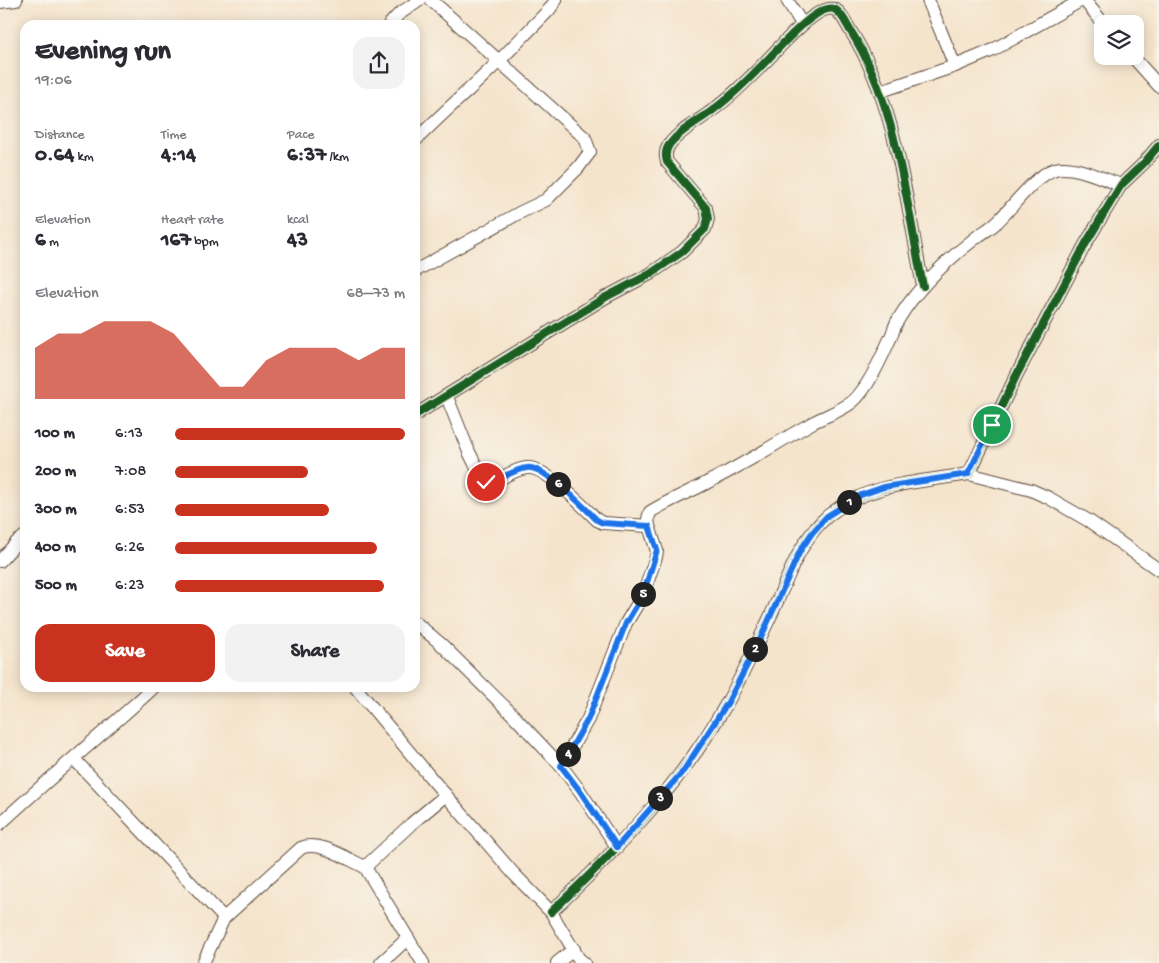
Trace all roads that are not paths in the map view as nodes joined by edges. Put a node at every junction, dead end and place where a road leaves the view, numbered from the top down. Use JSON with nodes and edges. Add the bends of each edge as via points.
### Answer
{"nodes":[{"id":1,"x":16,"y":0,"type":"edge"},
{"id":2,"x":420,"y":0,"type":"edge"},
{"id":3,"x":431,"y":0,"type":"edge"},
{"id":4,"x":556,"y":0,"type":"edge"},
{"id":5,"x":787,"y":0,"type":"edge"},
{"id":6,"x":928,"y":0,"type":"edge"},
{"id":7,"x":1083,"y":0,"type":"edge"},
{"id":8,"x":0,"y":2,"type":"edge"},
{"id":9,"x":1096,"y":15,"type":"edge"},
{"id":10,"x":394,"y":20,"type":"edge"},
{"id":11,"x":802,"y":24,"type":"junction"},
{"id":12,"x":498,"y":61,"type":"junction"},
{"id":13,"x":1140,"y":65,"type":"edge"},
{"id":14,"x":955,"y":66,"type":"junction"},
{"id":15,"x":1159,"y":86,"type":"edge"},
{"id":16,"x":881,"y":90,"type":"junction"},
{"id":17,"x":420,"y":136,"type":"edge"},
{"id":18,"x":1159,"y":145,"type":"edge"},
{"id":19,"x":1121,"y":185,"type":"junction"},
{"id":20,"x":420,"y":268,"type":"edge"},
{"id":21,"x":923,"y":286,"type":"junction"},
{"id":22,"x":447,"y":397,"type":"junction"},
{"id":23,"x":420,"y":412,"type":"edge"},
{"id":24,"x":968,"y":474,"type":"junction"},
{"id":25,"x":649,"y":526,"type":"junction"},
{"id":26,"x":20,"y":540,"type":"edge"},
{"id":27,"x":0,"y":561,"type":"edge"},
{"id":28,"x":1159,"y":570,"type":"edge"},
{"id":29,"x":420,"y":626,"type":"edge"},
{"id":30,"x":149,"y":692,"type":"edge"},
{"id":31,"x":359,"y":692,"type":"edge"},
{"id":32,"x":74,"y":759,"type":"junction"},
{"id":33,"x":561,"y":766,"type":"junction"},
{"id":34,"x":446,"y":795,"type":"junction"},
{"id":35,"x":0,"y":824,"type":"edge"},
{"id":36,"x":617,"y":847,"type":"junction"},
{"id":37,"x":365,"y":867,"type":"junction"},
{"id":38,"x":550,"y":912,"type":"junction"},
{"id":39,"x":224,"y":918,"type":"junction"},
{"id":40,"x":408,"y":938,"type":"junction"},
{"id":41,"x":574,"y":949,"type":"junction"},
{"id":42,"x":203,"y":963,"type":"edge"},
{"id":43,"x":381,"y":963,"type":"edge"},
{"id":44,"x":423,"y":963,"type":"edge"},
{"id":45,"x":557,"y":963,"type":"edge"},
{"id":46,"x":584,"y":963,"type":"edge"}],
"edges":[{"from":1,"to":8,"type":"street"},
{"from":2,"to":10,"type":"street"},
{"from":3,"to":12,"type":"street"},
{"from":4,"to":12,"type":"street"},
{"from":5,"to":11,"type":"street"},
{"from":6,"to":14,"type":"street"},
{"from":7,"to":9,"type":"street"},
{"from":7,"to":14,"type":"street","via":[[991,51]]},
{"from":11,"to":16,"type":"street","via":[[827,10],[840,13],[861,47]]},
{"from":11,"to":22,"type":"street","via":[[748,78],[666,150],[667,162],[706,208],[708,219],[704,229],[682,252],[650,274]]},
{"from":12,"to":17,"type":"street"},
{"from":12,"to":20,"type":"street","via":[[585,138],[590,152],[546,200]]},
{"from":13,"to":15,"type":"street"},
{"from":14,"to":16,"type":"street"},
{"from":16,"to":21,"type":"street","via":[[903,180]]},
{"from":18,"to":19,"type":"street"},
{"from":19,"to":21,"type":"street","via":[[1064,168],[1047,173],[996,224],[955,255]]},
{"from":19,"to":24,"type":"street","via":[[1016,376]]},
{"from":21,"to":25,"type":"street","via":[[908,304],[879,362],[852,402],[664,503],[650,512]]},
{"from":22,"to":23,"type":"street"},
{"from":22,"to":25,"type":"street","via":[[469,452],[486,482],[492,483],[529,467],[552,479],[603,523]]},
{"from":24,"to":28,"type":"street","via":[[1031,490],[1049,498],[1089,521]]},
{"from":24,"to":36,"type":"street","via":[[884,487],[861,495],[827,516],[800,551],[728,702],[684,770]]},
{"from":25,"to":33,"type":"street","via":[[657,550],[643,595],[626,623],[588,719]]},
{"from":26,"to":27,"type":"street"},
{"from":29,"to":33,"type":"street","via":[[514,715]]},
{"from":30,"to":32,"type":"street"},
{"from":31,"to":34,"type":"street"},
{"from":32,"to":35,"type":"street"},
{"from":32,"to":39,"type":"street"},
{"from":33,"to":36,"type":"street"},
{"from":34,"to":37,"type":"street"},
{"from":34,"to":38,"type":"street"},
{"from":36,"to":38,"type":"street"},
{"from":37,"to":39,"type":"street","via":[[320,846],[308,845]]},
{"from":37,"to":40,"type":"street"},
{"from":38,"to":41,"type":"street"},
{"from":39,"to":42,"type":"street"},
{"from":40,"to":43,"type":"street"},
{"from":40,"to":44,"type":"street"},
{"from":41,"to":45,"type":"street"},
{"from":41,"to":46,"type":"street"}]}
